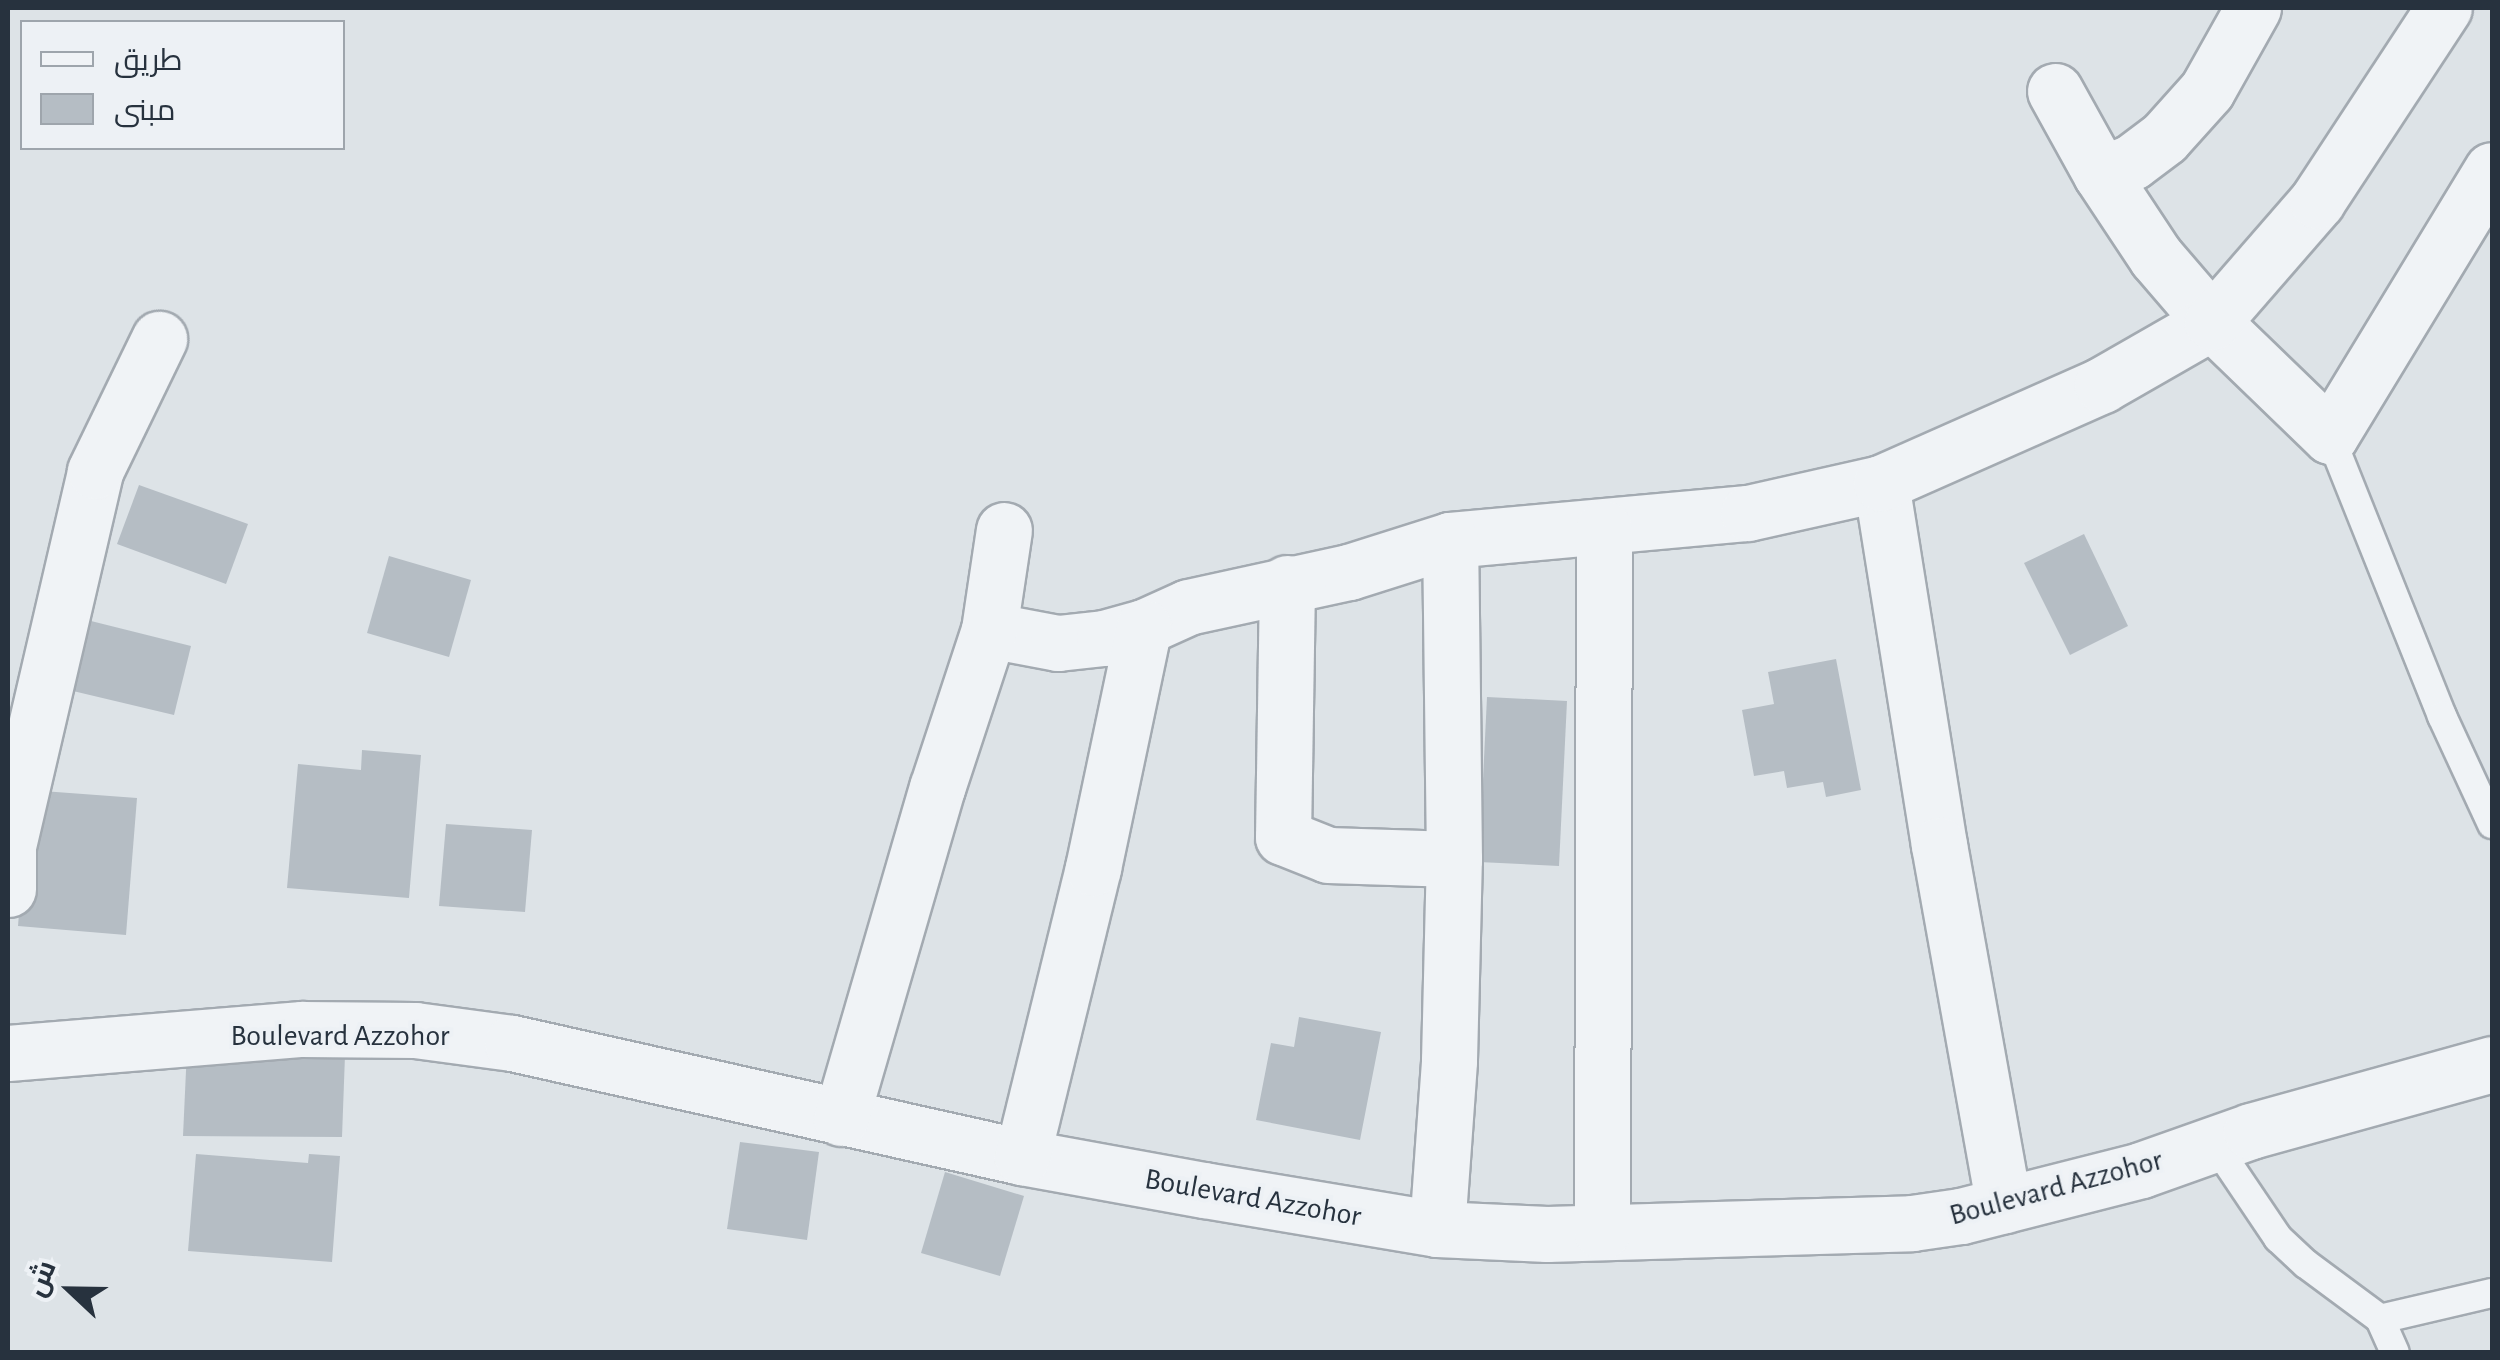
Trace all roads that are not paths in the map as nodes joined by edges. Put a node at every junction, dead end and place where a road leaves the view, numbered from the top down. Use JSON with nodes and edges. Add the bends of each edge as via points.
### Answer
{"nodes":[{"id":1,"x":2253,"y":8,"type":"edge"},
{"id":2,"x":2444,"y":8,"type":"edge"},
{"id":3,"x":2055,"y":91,"type":"dead end"},
{"id":4,"x":2492,"y":170,"type":"edge"},
{"id":5,"x":2101,"y":174,"type":"junction"},
{"id":6,"x":2212,"y":322,"type":"junction"},
{"id":7,"x":159,"y":338,"type":"dead end"},
{"id":8,"x":2330,"y":436,"type":"junction"},
{"id":9,"x":1881,"y":482,"type":"junction"},
{"id":10,"x":1604,"y":528,"type":"junction"},
{"id":11,"x":1004,"y":530,"type":"dead end"},
{"id":12,"x":1450,"y":540,"type":"junction"},
{"id":13,"x":1287,"y":583,"type":"junction"},
{"id":14,"x":1144,"y":627,"type":"junction"},
{"id":15,"x":989,"y":630,"type":"junction"},
{"id":16,"x":2492,"y":824,"type":"edge"},
{"id":17,"x":8,"y":845,"type":"edge"},
{"id":18,"x":1454,"y":859,"type":"junction"},
{"id":19,"x":8,"y":889,"type":"edge"},
{"id":20,"x":8,"y":1053,"type":"edge"},
{"id":21,"x":2492,"y":1064,"type":"edge"},
{"id":22,"x":841,"y":1118,"type":"junction"},
{"id":23,"x":2214,"y":1143,"type":"junction"},
{"id":24,"x":1022,"y":1157,"type":"junction"},
{"id":25,"x":2004,"y":1205,"type":"junction"},
{"id":26,"x":1436,"y":1229,"type":"junction"},
{"id":27,"x":1602,"y":1232,"type":"junction"},
{"id":28,"x":2492,"y":1293,"type":"edge"},
{"id":29,"x":2380,"y":1319,"type":"junction"},
{"id":30,"x":2395,"y":1352,"type":"edge"}],
"edges":[{"from":1,"to":5,"type":"street","via":[[2208,90],[2164,138]]},
{"from":2,"to":6,"type":"street","via":[[2317,201]]},
{"from":3,"to":5,"type":"street"},
{"from":4,"to":8,"type":"street"},
{"from":5,"to":6,"type":"street","via":[[2156,256]]},
{"from":6,"to":8,"type":"street"},
{"from":6,"to":9,"type":"street","via":[[2102,385]]},
{"from":7,"to":17,"type":"street","via":[[95,471]]},
{"from":8,"to":16,"type":"lane"},
{"from":9,"to":10,"type":"street","via":[[1748,513]]},
{"from":9,"to":25,"type":"street"},
{"from":10,"to":12,"type":"street"},
{"from":10,"to":27,"type":"street"},
{"from":11,"to":15,"type":"street"},
{"from":12,"to":13,"type":"street","via":[[1349,572]]},
{"from":12,"to":18,"type":"street"},
{"from":13,"to":14,"type":"street","via":[[1188,607]]},
{"from":13,"to":18,"type":"street","via":[[1282,838],[1328,854]]},
{"from":14,"to":15,"type":"street","via":[[1058,643]]},
{"from":14,"to":24,"type":"street"},
{"from":15,"to":22,"type":"street"},
{"from":17,"to":19,"type":"street"},
{"from":18,"to":26,"type":"street","via":[[1450,1060]]},
{"from":20,"to":22,"type":"street","name":"Boulevard Azzohor","via":[[302,1029],[416,1030],[512,1043]]},
{"from":21,"to":23,"type":"street","name":"Boulevard Azzohor"},
{"from":22,"to":24,"type":"street","name":"Boulevard Azzohor"},
{"from":23,"to":25,"type":"street","name":"Boulevard Azzohor"},
{"from":23,"to":29,"type":"lane","via":[[2278,1238]]},
{"from":24,"to":26,"type":"street","name":"Boulevard Azzohor"},
{"from":25,"to":27,"type":"street","name":"Boulevard Azzohor","via":[[1912,1224]]},
{"from":26,"to":27,"type":"street","name":"Boulevard Azzohor"},
{"from":28,"to":29,"type":"lane"},
{"from":29,"to":30,"type":"lane"}]}
